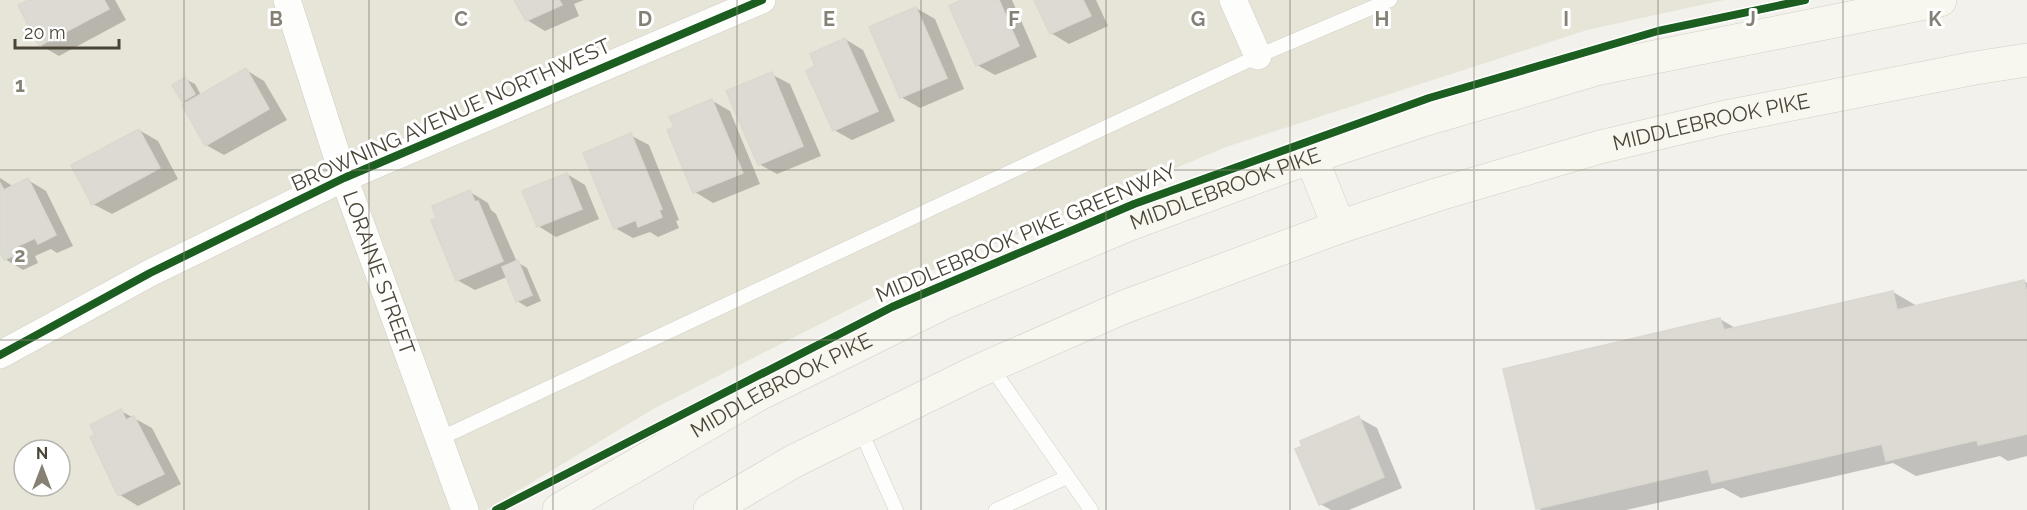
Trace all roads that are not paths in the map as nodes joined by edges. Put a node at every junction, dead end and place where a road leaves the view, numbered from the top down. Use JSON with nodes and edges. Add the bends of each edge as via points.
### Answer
{"nodes":[{"id":1,"x":287,"y":0,"type":"edge"},
{"id":2,"x":762,"y":0,"type":"edge"},
{"id":3,"x":1233,"y":0,"type":"edge"},
{"id":4,"x":1390,"y":0,"type":"edge"},
{"id":5,"x":1940,"y":0,"type":"edge"},
{"id":6,"x":1258,"y":56,"type":"junction"},
{"id":7,"x":2027,"y":60,"type":"edge"},
{"id":8,"x":1311,"y":157,"type":"junction"},
{"id":9,"x":344,"y":178,"type":"junction"},
{"id":10,"x":1339,"y":226,"type":"junction"},
{"id":11,"x":0,"y":355,"type":"edge"},
{"id":12,"x":990,"y":366,"type":"junction"},
{"id":13,"x":860,"y":429,"type":"junction"},
{"id":14,"x":439,"y":439,"type":"junction"},
{"id":15,"x":1067,"y":477,"type":"junction"},
{"id":16,"x":465,"y":510,"type":"edge"},
{"id":17,"x":559,"y":510,"type":"edge"},
{"id":18,"x":710,"y":510,"type":"edge"},
{"id":19,"x":896,"y":510,"type":"edge"},
{"id":20,"x":996,"y":510,"type":"edge"},
{"id":21,"x":1091,"y":510,"type":"edge"}],
"edges":[{"from":1,"to":9,"type":"street","name":"LORAINE STREET"},
{"from":2,"to":9,"type":"street","name":"BROWNING AVENUE NORTHWEST"},
{"from":3,"to":6,"type":"street"},
{"from":4,"to":6,"type":"lane"},
{"from":5,"to":8,"type":"main road","name":"MIDDLEBROOK PIKE","via":[[1600,68]]},
{"from":6,"to":14,"type":"lane"},
{"from":7,"to":10,"type":"main road","name":"MIDDLEBROOK PIKE","via":[[1726,117],[1600,147]]},
{"from":8,"to":10,"type":"main road"},
{"from":8,"to":17,"type":"main road","name":"MIDDLEBROOK PIKE","via":[[1127,225],[945,302],[757,395]]},
{"from":9,"to":11,"type":"street","name":"BROWNING AVENUE NORTHWEST","via":[[150,273]]},
{"from":9,"to":14,"type":"street","name":"LORAINE STREET"},
{"from":10,"to":12,"type":"main road","name":"MIDDLEBROOK PIKE","via":[[1124,307]]},
{"from":12,"to":13,"type":"main road","name":"MIDDLEBROOK PIKE"},
{"from":12,"to":15,"type":"lane"},
{"from":13,"to":18,"type":"main road","name":"MIDDLEBROOK PIKE","via":[[794,461]]},
{"from":13,"to":19,"type":"lane"},
{"from":14,"to":16,"type":"street","name":"LORAINE STREET"},
{"from":15,"to":20,"type":"lane"},
{"from":15,"to":21,"type":"lane"}]}
